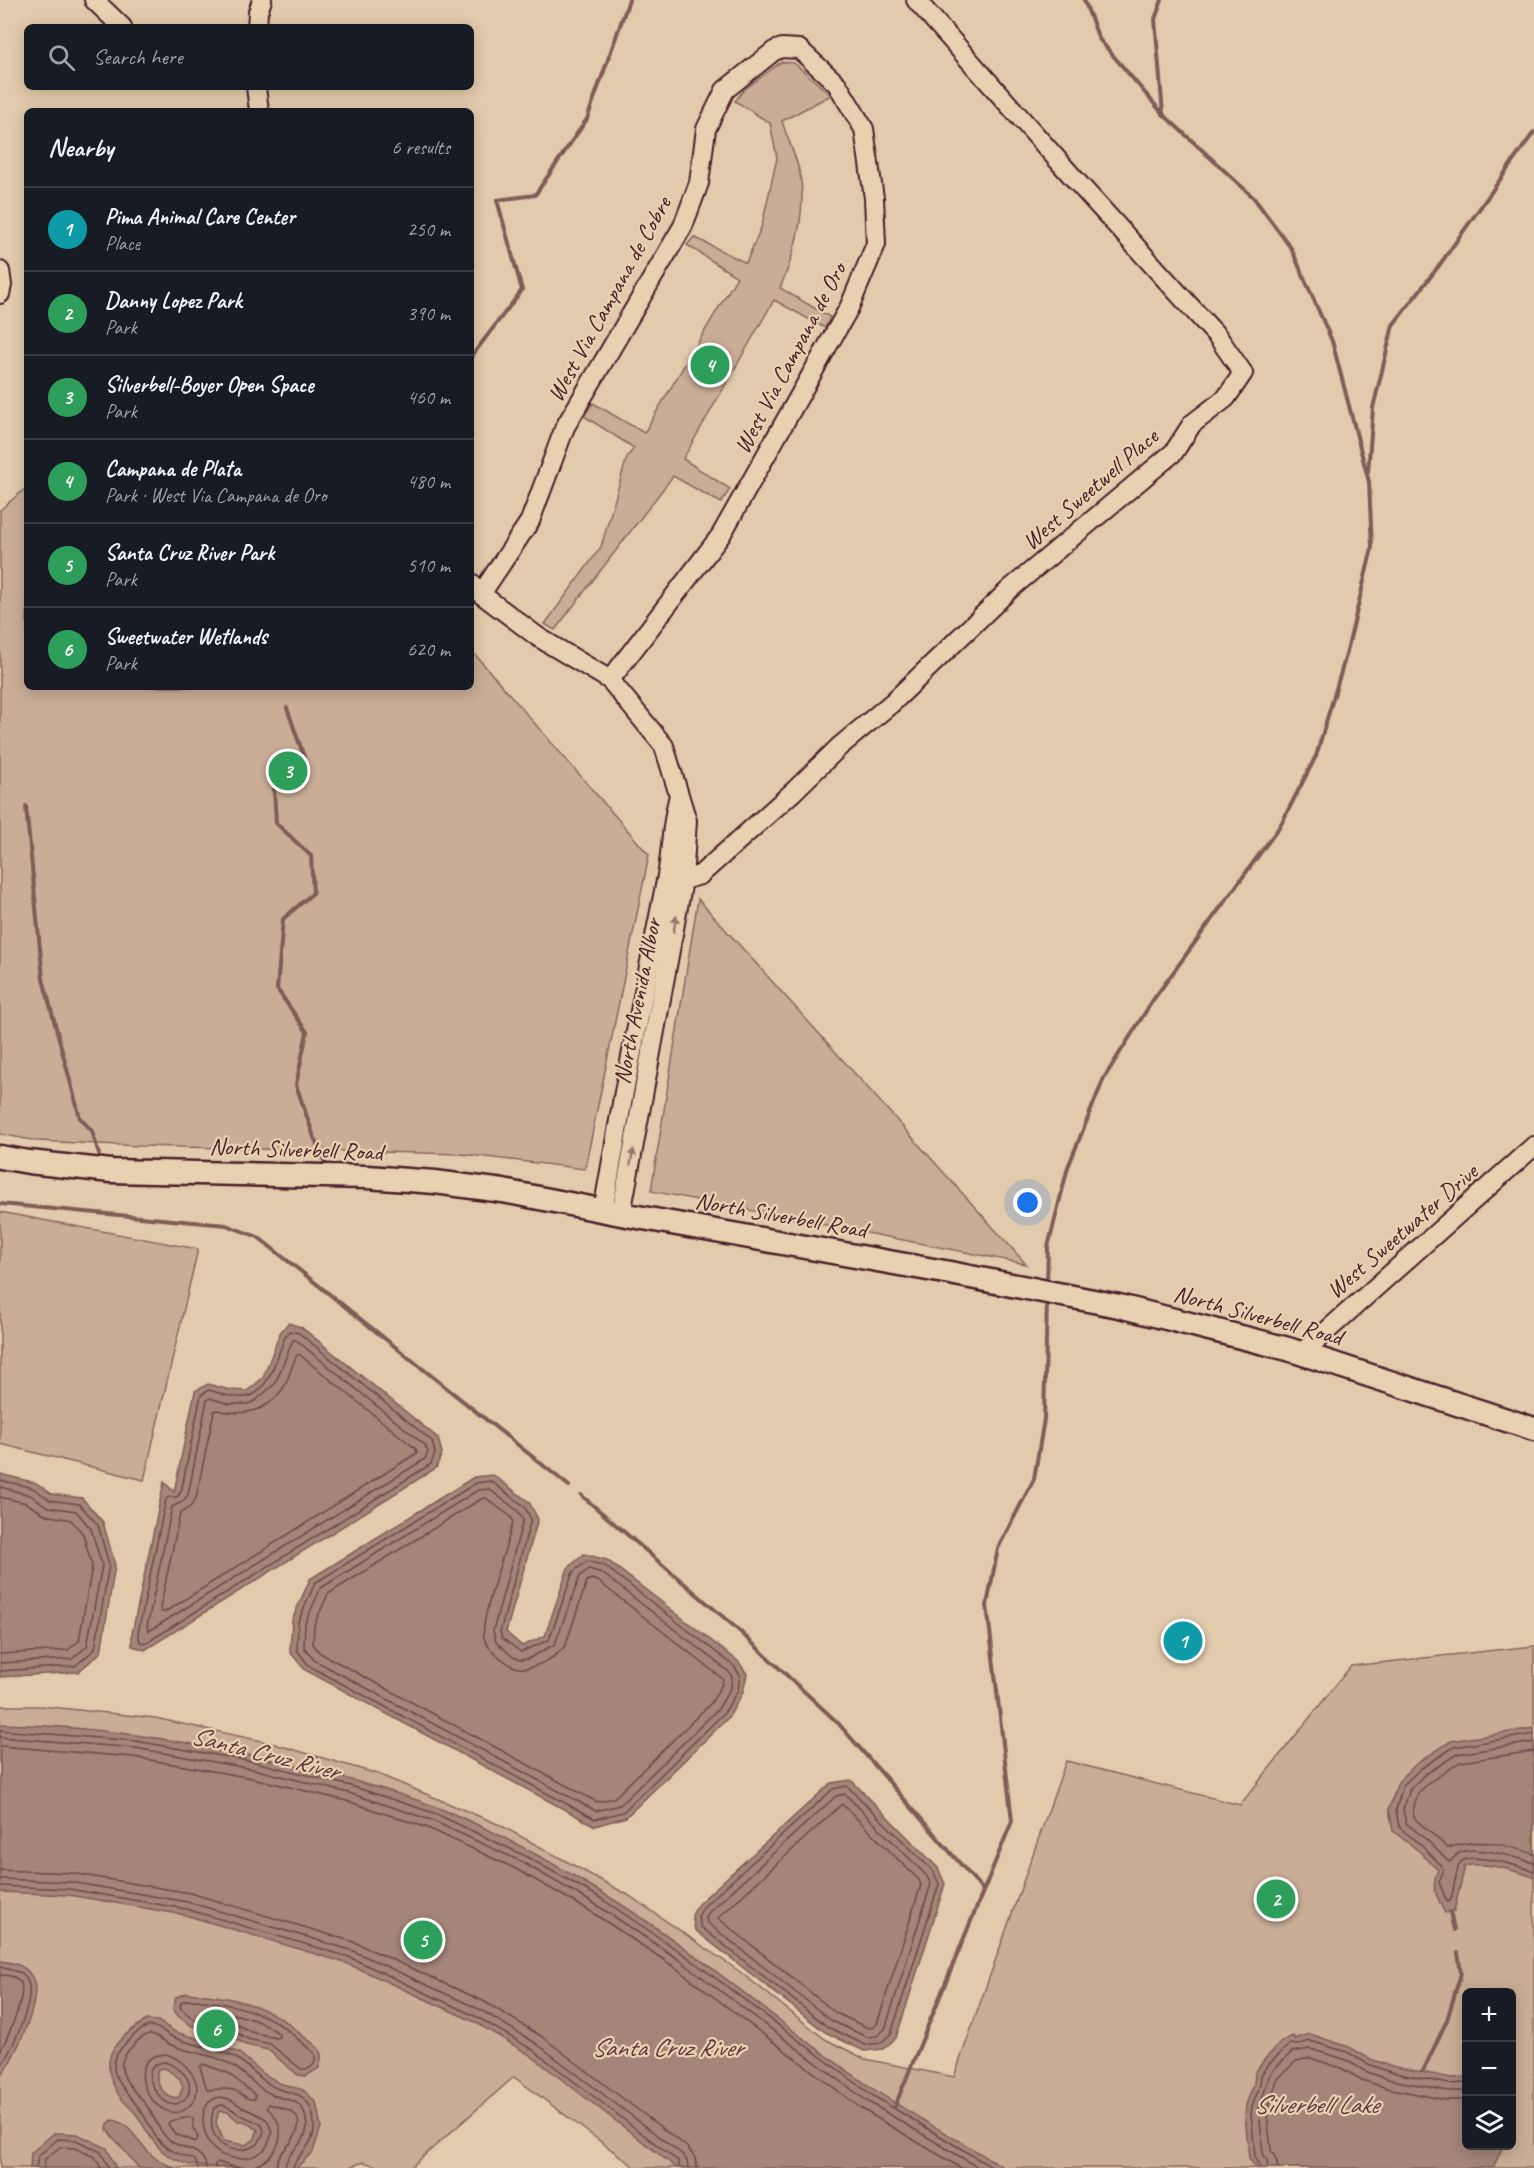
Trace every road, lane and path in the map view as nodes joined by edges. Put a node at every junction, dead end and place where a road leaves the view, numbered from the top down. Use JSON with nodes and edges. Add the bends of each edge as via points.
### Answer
{"nodes":[{"id":1,"x":94,"y":0,"type":"edge"},
{"id":2,"x":262,"y":0,"type":"edge"},
{"id":3,"x":916,"y":0,"type":"edge"},
{"id":4,"x":119,"y":24,"type":"edge"},
{"id":5,"x":257,"y":24,"type":"edge"},
{"id":6,"x":789,"y":47,"type":"joint"},
{"id":7,"x":256,"y":90,"type":"edge"},
{"id":8,"x":258,"y":108,"type":"edge"},
{"id":9,"x":0,"y":271,"type":"edge"},
{"id":10,"x":0,"y":294,"type":"edge"},
{"id":11,"x":476,"y":588,"type":"edge"},
{"id":12,"x":610,"y":680,"type":"junction"},
{"id":13,"x":675,"y":878,"type":"junction"},
{"id":14,"x":1534,"y":1146,"type":"edge"},
{"id":15,"x":0,"y":1157,"type":"edge"},
{"id":16,"x":612,"y":1213,"type":"junction"},
{"id":17,"x":1302,"y":1353,"type":"junction"},
{"id":18,"x":1534,"y":1429,"type":"edge"}],
"edges":[{"from":1,"to":4,"type":"street"},
{"from":2,"to":5,"type":"street"},
{"from":3,"to":13,"type":"street","name":"West Sweetwell Place","via":[[1218,337],[1243,373],[1226,398],[1192,424],[1174,452],[1010,589],[893,702],[700,875]]},
{"from":6,"to":11,"type":"street","name":"West Via Campana de Cobre","via":[[774,51],[725,90],[706,129],[699,183],[683,226],[565,427],[530,521]]},
{"from":6,"to":12,"type":"street","name":"West Via Campana de Oro","via":[[799,49],[837,84],[864,129],[876,244],[849,308],[721,535]]},
{"from":7,"to":8,"type":"street"},
{"from":9,"to":10,"type":"street"},
{"from":11,"to":12,"type":"street","name":"North Avenida Albor","via":[[538,637]]},
{"from":12,"to":13,"type":"street","name":"North Avenida Albor","via":[[664,747],[687,821]]},
{"from":13,"to":16,"type":"street","name":"North Avenida Albor"},
{"from":14,"to":17,"type":"street","name":"West Sweetwater Drive"},
{"from":15,"to":16,"type":"main road","name":"North Silverbell Road","via":[[111,1171],[435,1182]]},
{"from":16,"to":17,"type":"main road","name":"North Silverbell Road","via":[[1119,1306]]},
{"from":17,"to":18,"type":"main road","name":"North Silverbell Road"}]}
